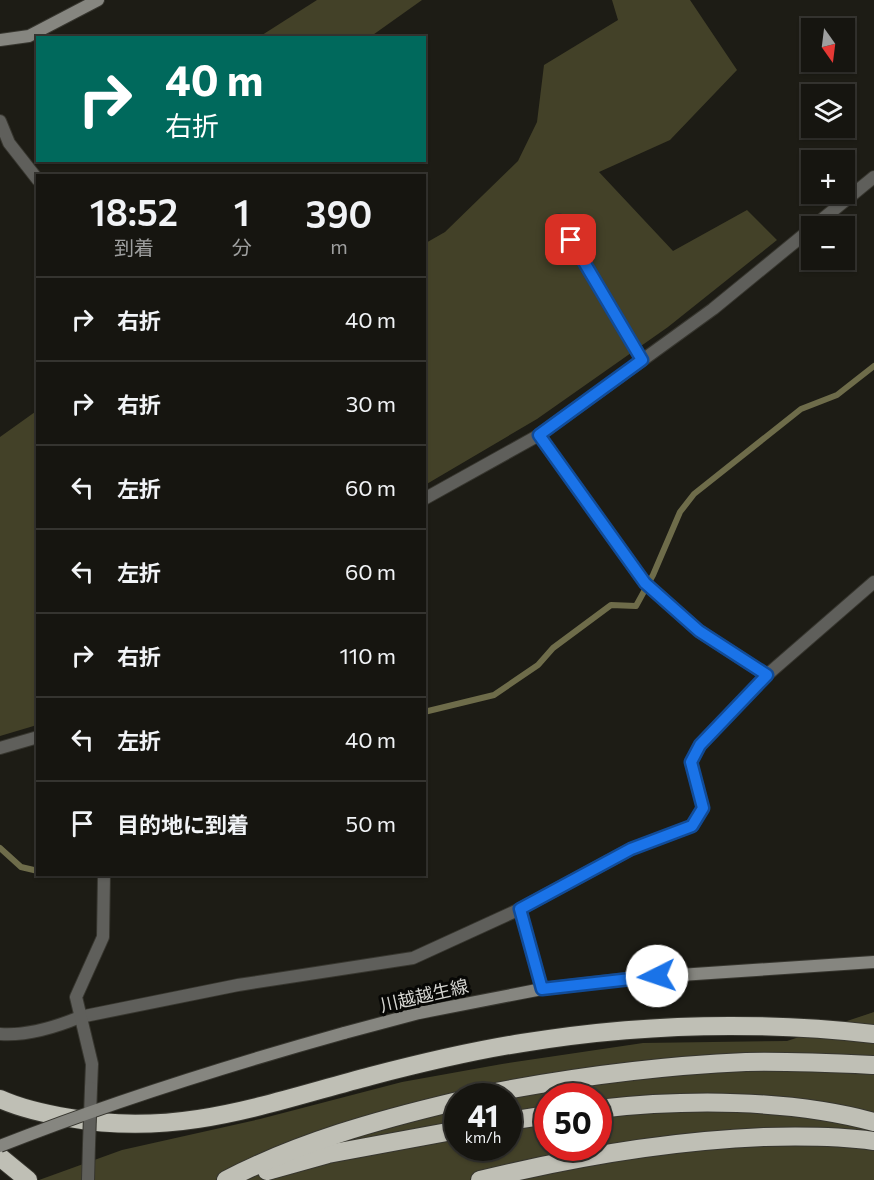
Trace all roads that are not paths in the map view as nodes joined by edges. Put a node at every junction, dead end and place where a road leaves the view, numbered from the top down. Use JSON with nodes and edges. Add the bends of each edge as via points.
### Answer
{"nodes":[{"id":1,"x":98,"y":0,"type":"edge"},
{"id":2,"x":0,"y":40,"type":"edge"},
{"id":3,"x":0,"y":121,"type":"edge"},
{"id":4,"x":36,"y":177,"type":"edge"},
{"id":5,"x":874,"y":177,"type":"edge"},
{"id":6,"x":826,"y":216,"type":"edge"},
{"id":7,"x":559,"y":220,"type":"dead end"},
{"id":8,"x":801,"y":237,"type":"edge"},
{"id":9,"x":642,"y":360,"type":"junction"},
{"id":10,"x":539,"y":435,"type":"junction"},
{"id":11,"x":426,"y":498,"type":"edge"},
{"id":12,"x":874,"y":582,"type":"edge"},
{"id":13,"x":767,"y":675,"type":"junction"},
{"id":14,"x":36,"y":738,"type":"edge"},
{"id":15,"x":0,"y":748,"type":"edge"},
{"id":16,"x":104,"y":876,"type":"edge"},
{"id":17,"x":520,"y":909,"type":"junction"},
{"id":18,"x":874,"y":962,"type":"edge"},
{"id":19,"x":542,"y":989,"type":"junction"},
{"id":20,"x":80,"y":1017,"type":"junction"},
{"id":21,"x":0,"y":1034,"type":"edge"},
{"id":22,"x":874,"y":1034,"type":"edge"},
{"id":23,"x":874,"y":1065,"type":"edge"},
{"id":24,"x":522,"y":1088,"type":"edge"},
{"id":25,"x":0,"y":1099,"type":"edge"},
{"id":26,"x":444,"y":1104,"type":"edge"},
{"id":27,"x":612,"y":1107,"type":"edge"},
{"id":28,"x":874,"y":1122,"type":"edge"},
{"id":29,"x":444,"y":1133,"type":"edge"},
{"id":30,"x":874,"y":1141,"type":"edge"},
{"id":31,"x":0,"y":1146,"type":"edge"},
{"id":32,"x":0,"y":1157,"type":"edge"},
{"id":33,"x":88,"y":1179,"type":"edge"},
{"id":34,"x":28,"y":1180,"type":"edge"},
{"id":35,"x":226,"y":1180,"type":"edge"},
{"id":36,"x":240,"y":1180,"type":"edge"},
{"id":37,"x":480,"y":1180,"type":"edge"}],
"edges":[{"from":1,"to":2,"type":"main road","via":[[29,36]]},
{"from":3,"to":4,"type":"street","via":[[9,143]]},
{"from":5,"to":6,"type":"street"},
{"from":7,"to":9,"type":"street"},
{"from":8,"to":9,"type":"street","via":[[713,309]]},
{"from":9,"to":10,"type":"street"},
{"from":10,"to":11,"type":"street"},
{"from":10,"to":13,"type":"street","via":[[645,583],[699,631]]},
{"from":12,"to":13,"type":"street"},
{"from":13,"to":17,"type":"street","via":[[700,745],[691,762],[703,808],[692,826],[631,849]]},
{"from":14,"to":15,"type":"street"},
{"from":16,"to":20,"type":"street","via":[[103,938],[76,997]]},
{"from":17,"to":19,"type":"street"},
{"from":17,"to":20,"type":"street","via":[[413,958],[238,985]]},
{"from":18,"to":19,"type":"main road","name":"川越越生線","via":[[634,978]]},
{"from":19,"to":31,"type":"main road","name":"川越越生線","bridge":true,"via":[[419,1013],[171,1083]]},
{"from":20,"to":21,"type":"street","via":[[14,1035]]},
{"from":20,"to":33,"type":"street","bridge":true,"via":[[92,1064]]},
{"from":22,"to":25,"type":"highway","via":[[738,1026],[604,1032],[446,1058],[235,1113],[185,1122],[98,1123],[52,1115]]},
{"from":23,"to":24,"type":"highway","via":[[778,1062],[681,1066],[600,1074]]},
{"from":26,"to":35,"type":"highway","via":[[297,1147]]},
{"from":27,"to":28,"type":"highway","via":[[693,1102],[756,1105]]},
{"from":29,"to":36,"type":"highway","via":[[328,1154]]},
{"from":30,"to":37,"type":"highway","via":[[798,1136],[669,1144],[599,1154]]},
{"from":32,"to":34,"type":"highway"}]}
